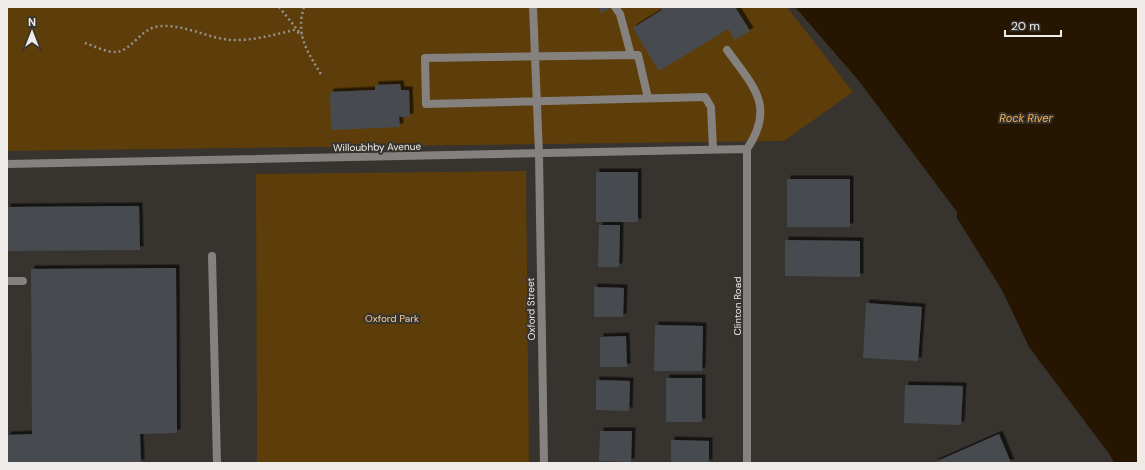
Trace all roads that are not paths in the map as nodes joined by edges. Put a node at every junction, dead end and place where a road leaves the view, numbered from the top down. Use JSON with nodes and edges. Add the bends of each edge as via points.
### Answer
{"nodes":[{"id":1,"x":533,"y":7,"type":"edge"},
{"id":2,"x":615,"y":7,"type":"edge"},
{"id":3,"x":727,"y":50,"type":"dead end"},
{"id":4,"x":631,"y":55,"type":"junction"},
{"id":5,"x":537,"y":56,"type":"junction"},
{"id":6,"x":648,"y":98,"type":"junction"},
{"id":7,"x":538,"y":101,"type":"junction"},
{"id":8,"x":713,"y":149,"type":"junction"},
{"id":9,"x":747,"y":149,"type":"junction"},
{"id":10,"x":539,"y":154,"type":"junction"},
{"id":11,"x":7,"y":164,"type":"edge"},
{"id":12,"x":212,"y":256,"type":"dead end"},
{"id":13,"x":7,"y":281,"type":"edge"},
{"id":14,"x":23,"y":281,"type":"dead end"},
{"id":15,"x":217,"y":463,"type":"edge"},
{"id":16,"x":544,"y":463,"type":"edge"},
{"id":17,"x":747,"y":463,"type":"edge"}],
"edges":[{"from":1,"to":5,"type":"street","name":"Oxford Street"},
{"from":2,"to":4,"type":"street","via":[[620,14]]},
{"from":3,"to":9,"type":"street","via":[[758,98],[762,116],[757,134]]},
{"from":4,"to":5,"type":"street"},
{"from":4,"to":6,"type":"street","via":[[638,55]]},
{"from":5,"to":7,"type":"street","name":"Oxford Street"},
{"from":5,"to":7,"type":"street","via":[[425,58],[425,97],[426,104]]},
{"from":6,"to":7,"type":"street"},
{"from":6,"to":8,"type":"street","via":[[705,97],[711,107]]},
{"from":7,"to":10,"type":"street","name":"Oxford Street"},
{"from":8,"to":9,"type":"street","name":"Willoubhby Avenue"},
{"from":8,"to":10,"type":"street","name":"Willoubhby Avenue"},
{"from":9,"to":17,"type":"street","name":"Clinton Road"},
{"from":10,"to":11,"type":"street","name":"Willoubhby Avenue"},
{"from":10,"to":16,"type":"street","name":"Oxford Street"},
{"from":12,"to":15,"type":"street"},
{"from":13,"to":14,"type":"street"}]}
